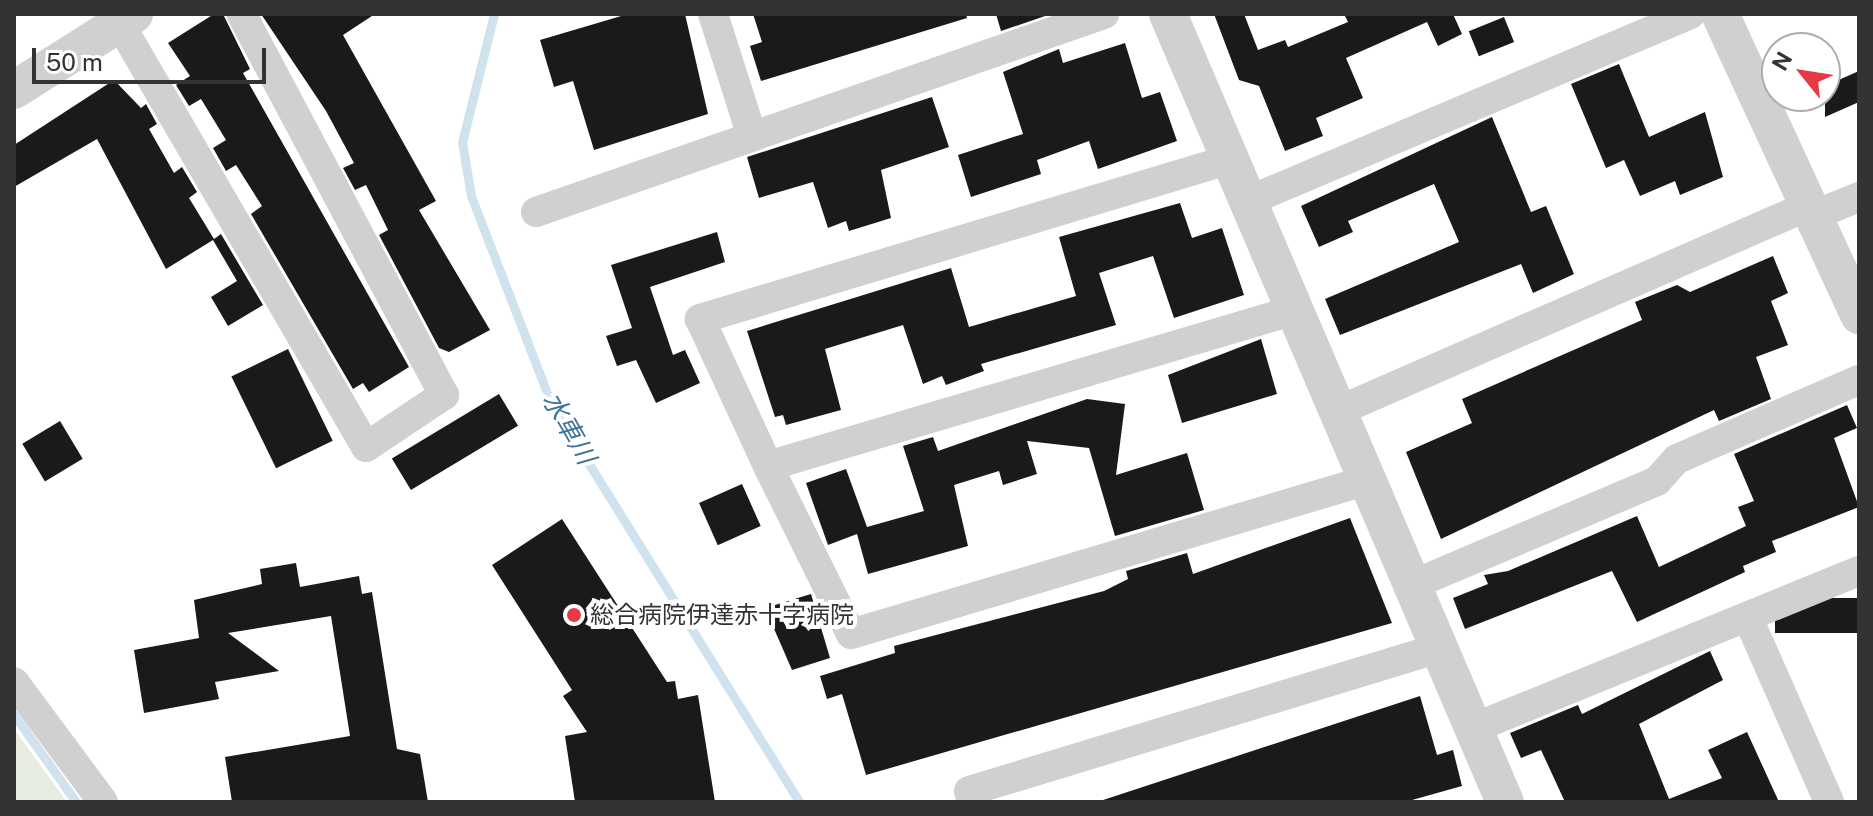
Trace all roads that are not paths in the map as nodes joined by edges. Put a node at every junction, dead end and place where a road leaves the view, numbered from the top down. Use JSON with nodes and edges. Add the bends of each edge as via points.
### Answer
{"nodes":[{"id":1,"x":241,"y":14,"type":"edge"},
{"id":2,"x":713,"y":14,"type":"edge"},
{"id":3,"x":1104,"y":14,"type":"edge"},
{"id":4,"x":1168,"y":14,"type":"edge"},
{"id":5,"x":1690,"y":14,"type":"edge"},
{"id":6,"x":1720,"y":14,"type":"edge"},
{"id":7,"x":122,"y":17,"type":"edge"},
{"id":8,"x":14,"y":90,"type":"edge"},
{"id":9,"x":751,"y":133,"type":"junction"},
{"id":10,"x":1231,"y":159,"type":"junction"},
{"id":11,"x":1859,"y":197,"type":"edge"},
{"id":12,"x":1248,"y":201,"type":"junction"},
{"id":13,"x":1810,"y":211,"type":"junction"},
{"id":14,"x":536,"y":212,"type":"dead end"},
{"id":15,"x":1295,"y":310,"type":"junction"},
{"id":16,"x":1859,"y":315,"type":"edge"},
{"id":17,"x":1859,"y":380,"type":"edge"},
{"id":18,"x":1338,"y":411,"type":"junction"},
{"id":19,"x":768,"y":466,"type":"junction"},
{"id":20,"x":1368,"y":480,"type":"junction"},
{"id":21,"x":1859,"y":571,"type":"edge"},
{"id":22,"x":1412,"y":585,"type":"junction"},
{"id":23,"x":1748,"y":618,"type":"junction"},
{"id":24,"x":1440,"y":648,"type":"junction"},
{"id":25,"x":14,"y":682,"type":"edge"},
{"id":26,"x":1474,"y":728,"type":"junction"},
{"id":27,"x":103,"y":802,"type":"edge"},
{"id":28,"x":972,"y":802,"type":"edge"},
{"id":29,"x":1505,"y":802,"type":"edge"},
{"id":30,"x":1829,"y":802,"type":"edge"}],
"edges":[{"from":1,"to":7,"type":"street","via":[[444,395],[366,447]]},
{"from":2,"to":9,"type":"street"},
{"from":3,"to":9,"type":"street"},
{"from":4,"to":10,"type":"street"},
{"from":5,"to":12,"type":"street"},
{"from":6,"to":13,"type":"street"},
{"from":7,"to":8,"type":"street"},
{"from":9,"to":14,"type":"street"},
{"from":10,"to":12,"type":"street"},
{"from":10,"to":19,"type":"street","via":[[700,319]]},
{"from":11,"to":13,"type":"street"},
{"from":12,"to":15,"type":"street"},
{"from":13,"to":16,"type":"street"},
{"from":13,"to":18,"type":"street"},
{"from":15,"to":18,"type":"street"},
{"from":15,"to":19,"type":"street"},
{"from":17,"to":22,"type":"street","via":[[1677,459],[1657,481]]},
{"from":18,"to":20,"type":"street"},
{"from":19,"to":20,"type":"street","via":[[851,634]]},
{"from":20,"to":22,"type":"street"},
{"from":21,"to":23,"type":"street"},
{"from":22,"to":24,"type":"street"},
{"from":23,"to":26,"type":"street"},
{"from":23,"to":30,"type":"street"},
{"from":24,"to":26,"type":"street"},
{"from":24,"to":28,"type":"street","via":[[969,791]]},
{"from":25,"to":27,"type":"street"},
{"from":26,"to":29,"type":"street"}]}
